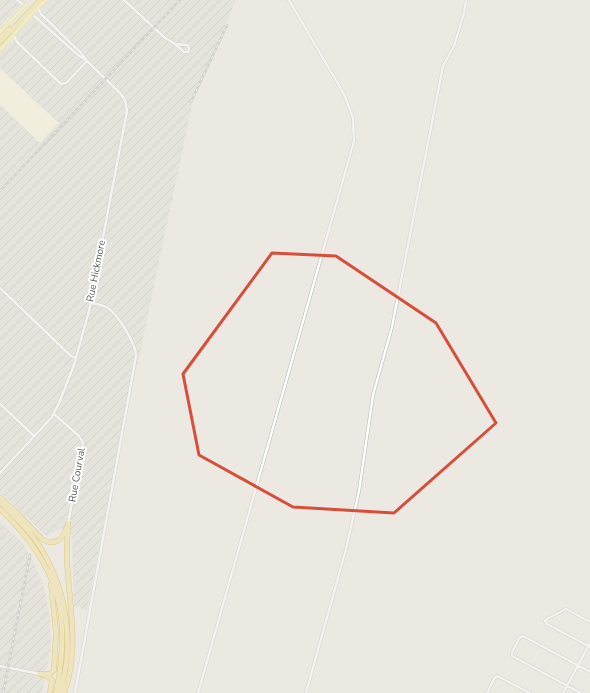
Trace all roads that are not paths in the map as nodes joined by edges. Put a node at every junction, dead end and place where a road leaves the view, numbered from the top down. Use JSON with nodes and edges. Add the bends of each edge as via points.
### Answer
{"nodes":[{"id":1,"x":17,"y":0,"type":"edge"},
{"id":2,"x":36,"y":0,"type":"edge"},
{"id":3,"x":40,"y":0,"type":"edge"},
{"id":4,"x":46,"y":0,"type":"edge"},
{"id":5,"x":124,"y":0,"type":"edge"},
{"id":6,"x":289,"y":0,"type":"edge"},
{"id":7,"x":466,"y":0,"type":"edge"},
{"id":8,"x":23,"y":5,"type":"dead end"},
{"id":9,"x":32,"y":6,"type":"edge"},
{"id":10,"x":25,"y":14,"type":"junction"},
{"id":11,"x":34,"y":15,"type":"dead end"},
{"id":12,"x":13,"y":34,"type":"junction"},
{"id":13,"x":1,"y":35,"type":"edge"},
{"id":14,"x":9,"y":40,"type":"junction"},
{"id":15,"x":0,"y":42,"type":"edge"},
{"id":16,"x":18,"y":43,"type":"junction"},
{"id":17,"x":176,"y":44,"type":"junction"},
{"id":18,"x":0,"y":50,"type":"edge"},
{"id":19,"x":87,"y":61,"type":"junction"},
{"id":20,"x":0,"y":288,"type":"edge"},
{"id":21,"x":90,"y":303,"type":"junction"},
{"id":22,"x":76,"y":358,"type":"junction"},
{"id":23,"x":0,"y":404,"type":"edge"},
{"id":24,"x":54,"y":414,"type":"junction"},
{"id":25,"x":34,"y":436,"type":"junction"},
{"id":26,"x":0,"y":473,"type":"edge"},
{"id":27,"x":0,"y":498,"type":"edge"},
{"id":28,"x":0,"y":502,"type":"edge"},
{"id":29,"x":0,"y":509,"type":"edge"},
{"id":30,"x":68,"y":524,"type":"junction"},
{"id":31,"x":50,"y":575,"type":"junction"},
{"id":32,"x":590,"y":622,"type":"edge"},
{"id":33,"x":590,"y":646,"type":"edge"},
{"id":34,"x":0,"y":666,"type":"edge"},
{"id":35,"x":578,"y":666,"type":"junction"},
{"id":36,"x":590,"y":672,"type":"edge"},
{"id":37,"x":40,"y":674,"type":"junction"},
{"id":38,"x":567,"y":685,"type":"junction"},
{"id":39,"x":50,"y":693,"type":"edge"},
{"id":40,"x":56,"y":693,"type":"edge"},
{"id":41,"x":60,"y":693,"type":"edge"},
{"id":42,"x":64,"y":693,"type":"edge"},
{"id":43,"x":75,"y":693,"type":"edge"},
{"id":44,"x":198,"y":693,"type":"edge"},
{"id":45,"x":306,"y":693,"type":"edge"},
{"id":46,"x":486,"y":693,"type":"edge"},
{"id":47,"x":530,"y":693,"type":"edge"},
{"id":48,"x":563,"y":693,"type":"edge"},
{"id":49,"x":581,"y":693,"type":"edge"}],
"edges":[{"from":1,"to":8,"type":"street"},
{"from":2,"to":9,"type":"highway"},
{"from":3,"to":9,"type":"highway"},
{"from":4,"to":9,"type":"main road"},
{"from":5,"to":17,"type":"street","via":[[165,38]]},
{"from":6,"to":44,"type":"street","via":[[344,94],[353,118],[354,141]]},
{"from":7,"to":45,"type":"street","via":[[454,46],[443,66],[392,327],[373,395],[359,491],[346,549]]},
{"from":9,"to":10,"type":"highway"},
{"from":9,"to":19,"type":"street","via":[[81,52]]},
{"from":10,"to":12,"type":"main road"},
{"from":10,"to":13,"type":"highway"},
{"from":10,"to":15,"type":"highway"},
{"from":11,"to":19,"type":"street"},
{"from":12,"to":14,"type":"main road"},
{"from":12,"to":16,"type":"street"},
{"from":14,"to":16,"type":"street"},
{"from":14,"to":18,"type":"main road"},
{"from":16,"to":19,"type":"street","via":[[62,85]]},
{"from":17,"to":17,"type":"street","via":[[184,52],[189,50],[188,45]]},
{"from":19,"to":21,"type":"street","name":"Rue Hickmore","via":[[122,95],[127,110]]},
{"from":20,"to":22,"type":"street"},
{"from":21,"to":22,"type":"street","name":"Rue Hickmore"},
{"from":21,"to":43,"type":"street","via":[[104,306],[112,312],[132,342],[136,356]]},
{"from":22,"to":24,"type":"street","name":"Rue Hickmore"},
{"from":23,"to":25,"type":"street"},
{"from":24,"to":25,"type":"street","name":"Rue Hickmore"},
{"from":24,"to":30,"type":"street","name":"Rue Courval","via":[[79,436],[83,444]]},
{"from":25,"to":26,"type":"street","name":"Rue Hickmore"},
{"from":27,"to":30,"type":"highway","via":[[47,542],[61,539]]},
{"from":28,"to":41,"type":"highway","via":[[36,541],[49,563],[59,588],[67,639]]},
{"from":29,"to":31,"type":"highway","via":[[31,542]]},
{"from":30,"to":42,"type":"highway","via":[[67,560],[72,641],[70,670]]},
{"from":31,"to":37,"type":"highway","via":[[56,627],[54,670],[52,673]]},
{"from":31,"to":40,"type":"highway","via":[[59,603],[63,634]]},
{"from":32,"to":33,"type":"street","via":[[566,609],[545,621]]},
{"from":33,"to":35,"type":"street"},
{"from":34,"to":37,"type":"street"},
{"from":35,"to":36,"type":"street"},
{"from":35,"to":38,"type":"street"},
{"from":35,"to":38,"type":"street","via":[[523,636],[519,638],[512,656]]},
{"from":37,"to":39,"type":"highway","via":[[52,680]]},
{"from":38,"to":48,"type":"street"},
{"from":38,"to":49,"type":"street"},
{"from":46,"to":47,"type":"street","via":[[499,676]]}]}
